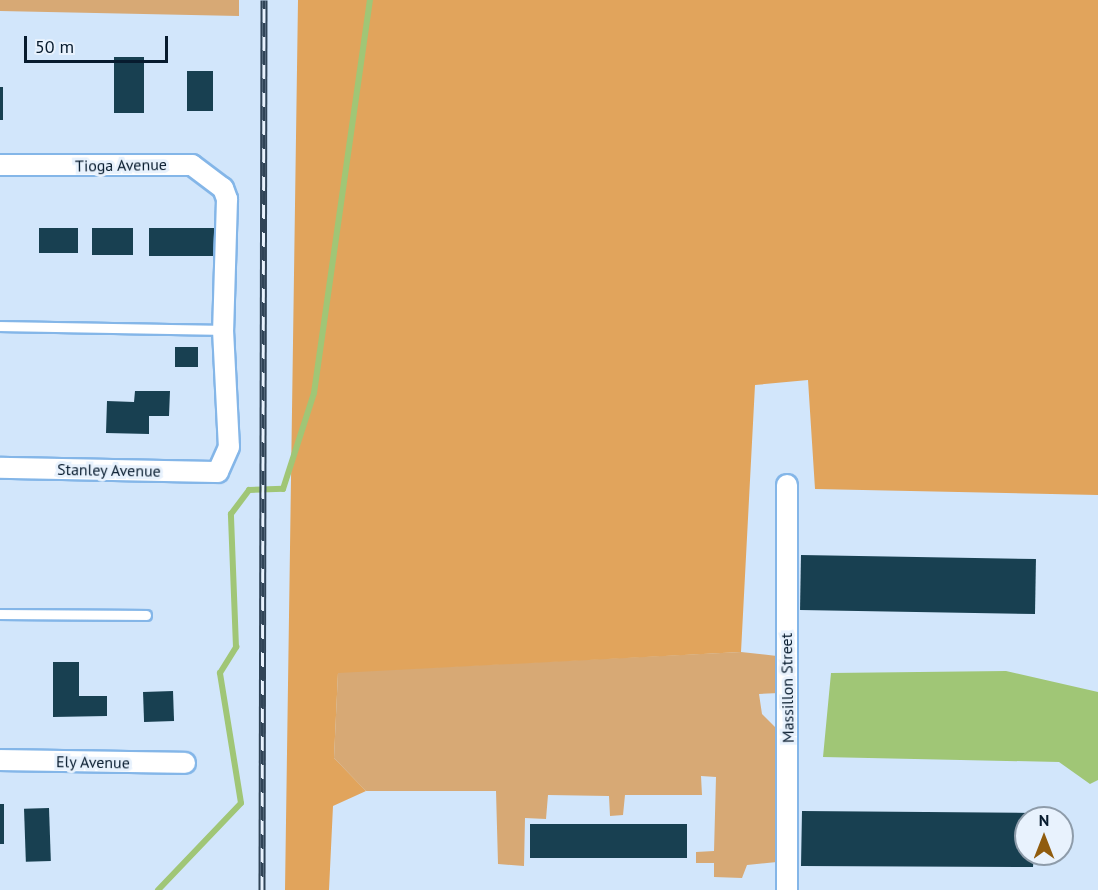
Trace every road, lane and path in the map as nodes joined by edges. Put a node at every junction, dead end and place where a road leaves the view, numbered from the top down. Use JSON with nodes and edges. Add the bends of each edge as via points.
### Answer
{"nodes":[{"id":1,"x":0,"y":165,"type":"edge"},
{"id":2,"x":0,"y":326,"type":"edge"},
{"id":3,"x":223,"y":330,"type":"junction"},
{"id":4,"x":0,"y":468,"type":"edge"},
{"id":5,"x":787,"y":485,"type":"dead end"},
{"id":6,"x":0,"y":614,"type":"edge"},
{"id":7,"x":146,"y":615,"type":"dead end"},
{"id":8,"x":0,"y":760,"type":"edge"},
{"id":9,"x":185,"y":763,"type":"dead end"},
{"id":10,"x":787,"y":890,"type":"edge"}],
"edges":[{"from":1,"to":3,"type":"street","name":"Tioga Avenue","via":[[192,165],[223,188],[227,199]]},
{"from":2,"to":3,"type":"lane"},
{"from":3,"to":4,"type":"street","name":"Stanley Avenue","via":[[229,447],[218,472]]},
{"from":5,"to":10,"type":"street","name":"Massillon Street"},
{"from":6,"to":7,"type":"lane"},
{"from":8,"to":9,"type":"street","name":"Ely Avenue"}]}
